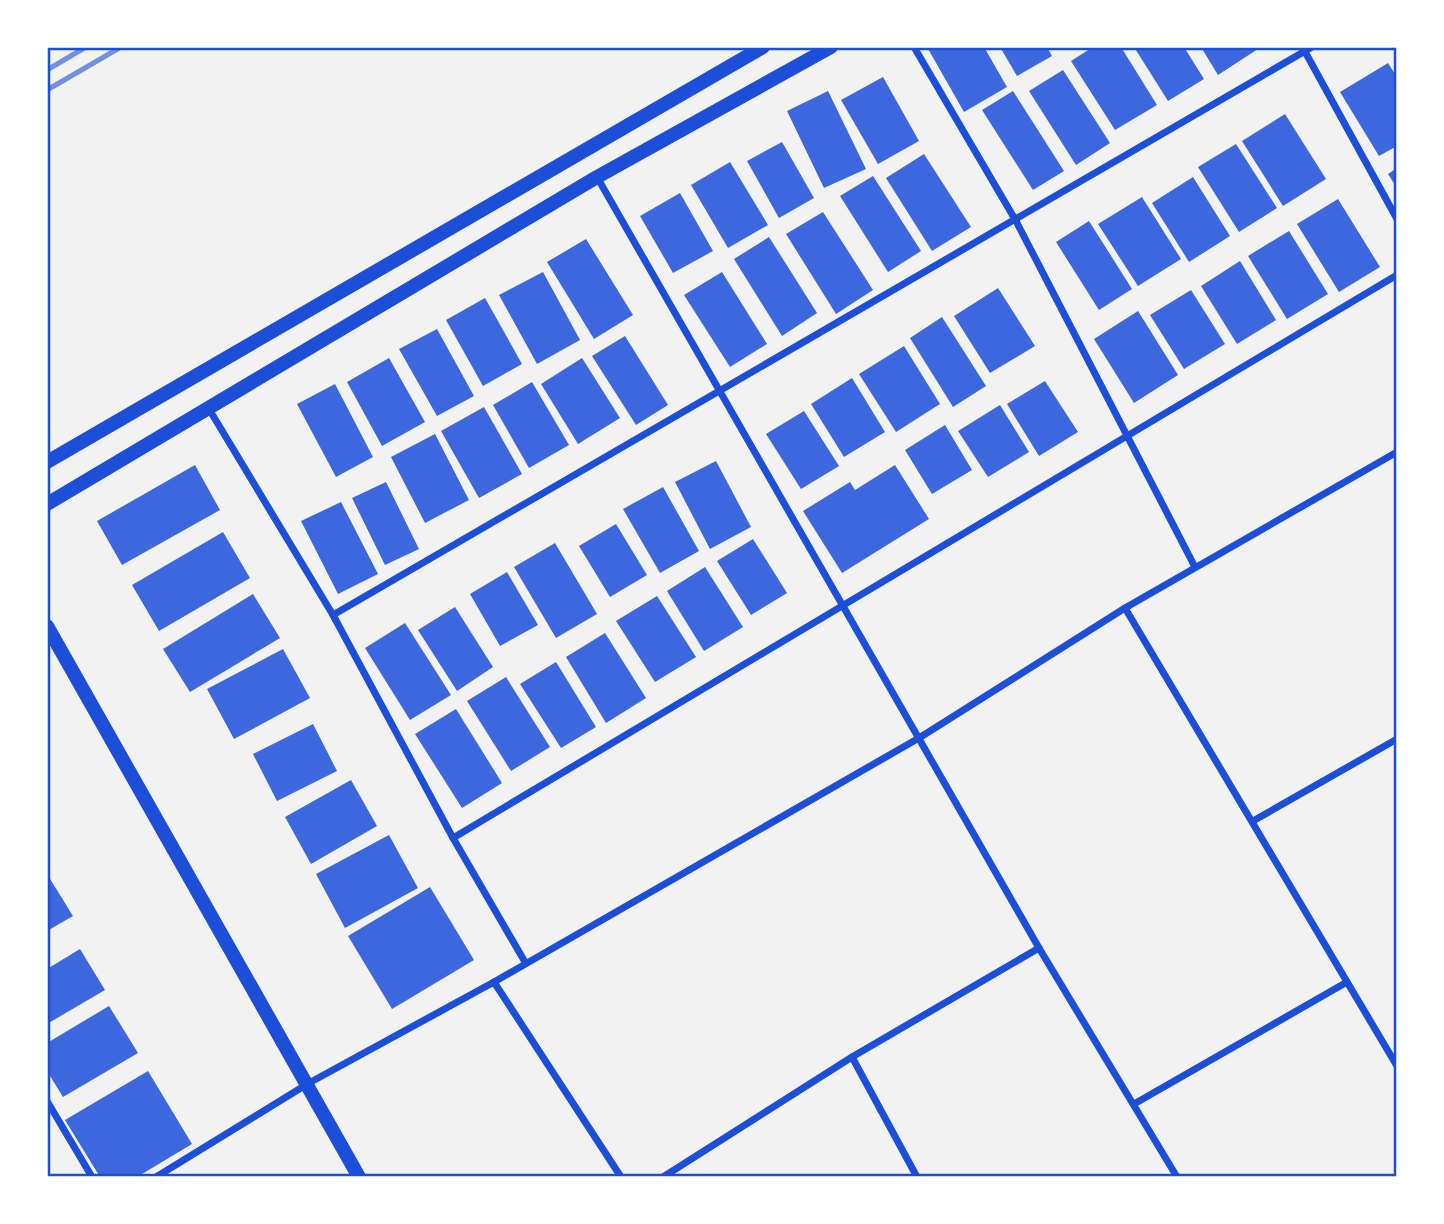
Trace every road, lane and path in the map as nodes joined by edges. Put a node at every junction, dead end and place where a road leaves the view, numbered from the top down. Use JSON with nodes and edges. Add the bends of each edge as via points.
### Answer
{"nodes":[{"id":1,"x":763,"y":47,"type":"edge"},
{"id":2,"x":831,"y":47,"type":"edge"},
{"id":3,"x":914,"y":47,"type":"edge"},
{"id":4,"x":1307,"y":49,"type":"edge"},
{"id":5,"x":597,"y":177,"type":"junction"},
{"id":6,"x":1397,"y":219,"type":"edge"},
{"id":7,"x":1016,"y":221,"type":"junction"},
{"id":8,"x":1397,"y":275,"type":"edge"},
{"id":9,"x":719,"y":391,"type":"junction"},
{"id":10,"x":209,"y":409,"type":"junction"},
{"id":11,"x":1129,"y":436,"type":"junction"},
{"id":12,"x":1397,"y":452,"type":"edge"},
{"id":13,"x":47,"y":462,"type":"edge"},
{"id":14,"x":47,"y":504,"type":"edge"},
{"id":15,"x":1195,"y":567,"type":"junction"},
{"id":16,"x":842,"y":607,"type":"junction"},
{"id":17,"x":1125,"y":608,"type":"junction"},
{"id":18,"x":332,"y":615,"type":"junction"},
{"id":19,"x":47,"y":626,"type":"edge"},
{"id":20,"x":919,"y":738,"type":"junction"},
{"id":21,"x":1397,"y":739,"type":"edge"},
{"id":22,"x":1253,"y":821,"type":"junction"},
{"id":23,"x":453,"y":838,"type":"junction"},
{"id":24,"x":1039,"y":948,"type":"junction"},
{"id":25,"x":525,"y":962,"type":"junction"},
{"id":26,"x":494,"y":982,"type":"junction"},
{"id":27,"x":1347,"y":982,"type":"junction"},
{"id":28,"x":852,"y":1057,"type":"junction"},
{"id":29,"x":1397,"y":1066,"type":"edge"},
{"id":30,"x":309,"y":1083,"type":"junction"},
{"id":31,"x":47,"y":1101,"type":"edge"},
{"id":32,"x":1133,"y":1104,"type":"junction"},
{"id":33,"x":92,"y":1177,"type":"edge"},
{"id":34,"x":156,"y":1177,"type":"edge"},
{"id":35,"x":359,"y":1177,"type":"edge"},
{"id":36,"x":621,"y":1177,"type":"edge"},
{"id":37,"x":663,"y":1177,"type":"edge"},
{"id":38,"x":917,"y":1177,"type":"edge"},
{"id":39,"x":1177,"y":1177,"type":"edge"}],
"edges":[{"from":1,"to":13,"type":"main road"},
{"from":2,"to":5,"type":"main road"},
{"from":3,"to":7,"type":"street"},
{"from":4,"to":6,"type":"street"},
{"from":4,"to":7,"type":"street"},
{"from":5,"to":9,"type":"street"},
{"from":5,"to":10,"type":"main road"},
{"from":7,"to":9,"type":"street"},
{"from":7,"to":11,"type":"street"},
{"from":8,"to":11,"type":"street"},
{"from":9,"to":16,"type":"street"},
{"from":9,"to":18,"type":"street"},
{"from":10,"to":14,"type":"main road"},
{"from":10,"to":18,"type":"street"},
{"from":11,"to":15,"type":"street"},
{"from":11,"to":16,"type":"street"},
{"from":12,"to":15,"type":"street"},
{"from":15,"to":17,"type":"street"},
{"from":16,"to":20,"type":"street"},
{"from":16,"to":23,"type":"street"},
{"from":17,"to":20,"type":"street"},
{"from":17,"to":22,"type":"street"},
{"from":18,"to":23,"type":"street"},
{"from":19,"to":30,"type":"main road"},
{"from":20,"to":24,"type":"street"},
{"from":20,"to":25,"type":"street"},
{"from":21,"to":22,"type":"street"},
{"from":22,"to":27,"type":"street"},
{"from":23,"to":25,"type":"street"},
{"from":24,"to":28,"type":"street"},
{"from":24,"to":32,"type":"street"},
{"from":25,"to":26,"type":"street"},
{"from":26,"to":30,"type":"street"},
{"from":26,"to":36,"type":"street"},
{"from":27,"to":29,"type":"street"},
{"from":27,"to":32,"type":"street"},
{"from":28,"to":37,"type":"street"},
{"from":28,"to":38,"type":"street"},
{"from":30,"to":34,"type":"street"},
{"from":30,"to":35,"type":"main road"},
{"from":31,"to":33,"type":"street"},
{"from":32,"to":39,"type":"street"}]}
